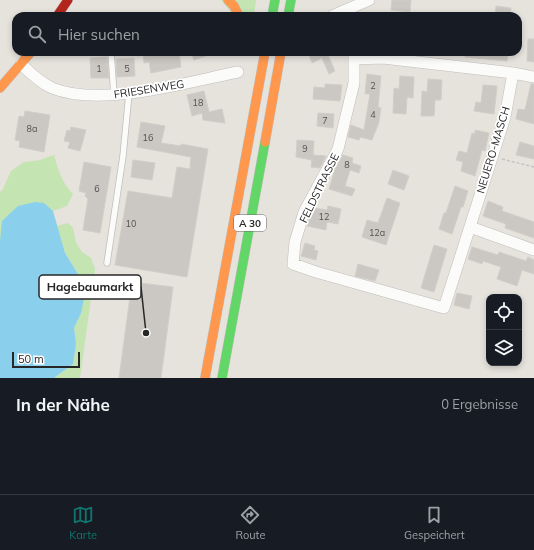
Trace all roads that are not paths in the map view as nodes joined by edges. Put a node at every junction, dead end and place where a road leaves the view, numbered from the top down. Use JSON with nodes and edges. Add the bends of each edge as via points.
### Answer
{"nodes":[{"id":1,"x":228,"y":0,"type":"edge"},
{"id":2,"x":275,"y":0,"type":"edge"},
{"id":3,"x":291,"y":0,"type":"edge"},
{"id":4,"x":369,"y":0,"type":"edge"},
{"id":5,"x":66,"y":1,"type":"edge"},
{"id":6,"x":59,"y":12,"type":"edge"},
{"id":7,"x":237,"y":12,"type":"edge"},
{"id":8,"x":273,"y":12,"type":"edge"},
{"id":9,"x":289,"y":12,"type":"edge"},
{"id":10,"x":355,"y":12,"type":"edge"},
{"id":11,"x":27,"y":56,"type":"edge"},
{"id":12,"x":111,"y":56,"type":"edge"},
{"id":13,"x":264,"y":56,"type":"edge"},
{"id":14,"x":281,"y":56,"type":"edge"},
{"id":15,"x":354,"y":56,"type":"edge"},
{"id":16,"x":20,"y":64,"type":"junction"},
{"id":17,"x":238,"y":72,"type":"dead end"},
{"id":18,"x":514,"y":73,"type":"junction"},
{"id":19,"x":534,"y":77,"type":"edge"},
{"id":20,"x":250,"y":82,"type":"dead end"},
{"id":21,"x":0,"y":88,"type":"edge"},
{"id":22,"x":129,"y":93,"type":"junction"},
{"id":23,"x":114,"y":95,"type":"junction"},
{"id":24,"x":242,"y":182,"type":"junction"},
{"id":25,"x":470,"y":227,"type":"junction"},
{"id":26,"x":534,"y":250,"type":"edge"},
{"id":27,"x":107,"y":263,"type":"dead end"},
{"id":28,"x":444,"y":308,"type":"joint"},
{"id":29,"x":205,"y":378,"type":"edge"},
{"id":30,"x":222,"y":378,"type":"edge"}],
"edges":[{"from":1,"to":7,"type":"main road"},
{"from":2,"to":8,"type":"main road"},
{"from":3,"to":9,"type":"main road"},
{"from":4,"to":10,"type":"street"},
{"from":5,"to":6,"type":"main road"},
{"from":11,"to":16,"type":"main road"},
{"from":12,"to":23,"type":"lane"},
{"from":13,"to":24,"type":"main road","number":"A 30"},
{"from":14,"to":30,"type":"main road","number":"A 30"},
{"from":15,"to":18,"type":"street"},
{"from":15,"to":28,"type":"street","name":"FELDSTRASSE","via":[[354,83],[338,149],[304,212],[295,242],[294,264]]},
{"from":16,"to":21,"type":"main road"},
{"from":16,"to":23,"type":"street","name":"FRIESENWEG","via":[[50,87],[64,92]]},
{"from":17,"to":22,"type":"street","name":"FRIESENWEG"},
{"from":18,"to":19,"type":"street"},
{"from":18,"to":25,"type":"street","name":"NEUERO-MASCH","via":[[505,117]]},
{"from":20,"to":24,"type":"main road"},
{"from":22,"to":23,"type":"street","name":"FRIESENWEG"},
{"from":22,"to":27,"type":"lane","via":[[123,156]]},
{"from":24,"to":29,"type":"main road","number":"A 30"},
{"from":25,"to":26,"type":"street"},
{"from":25,"to":28,"type":"street","name":"NEUERO-MASCH"}]}
